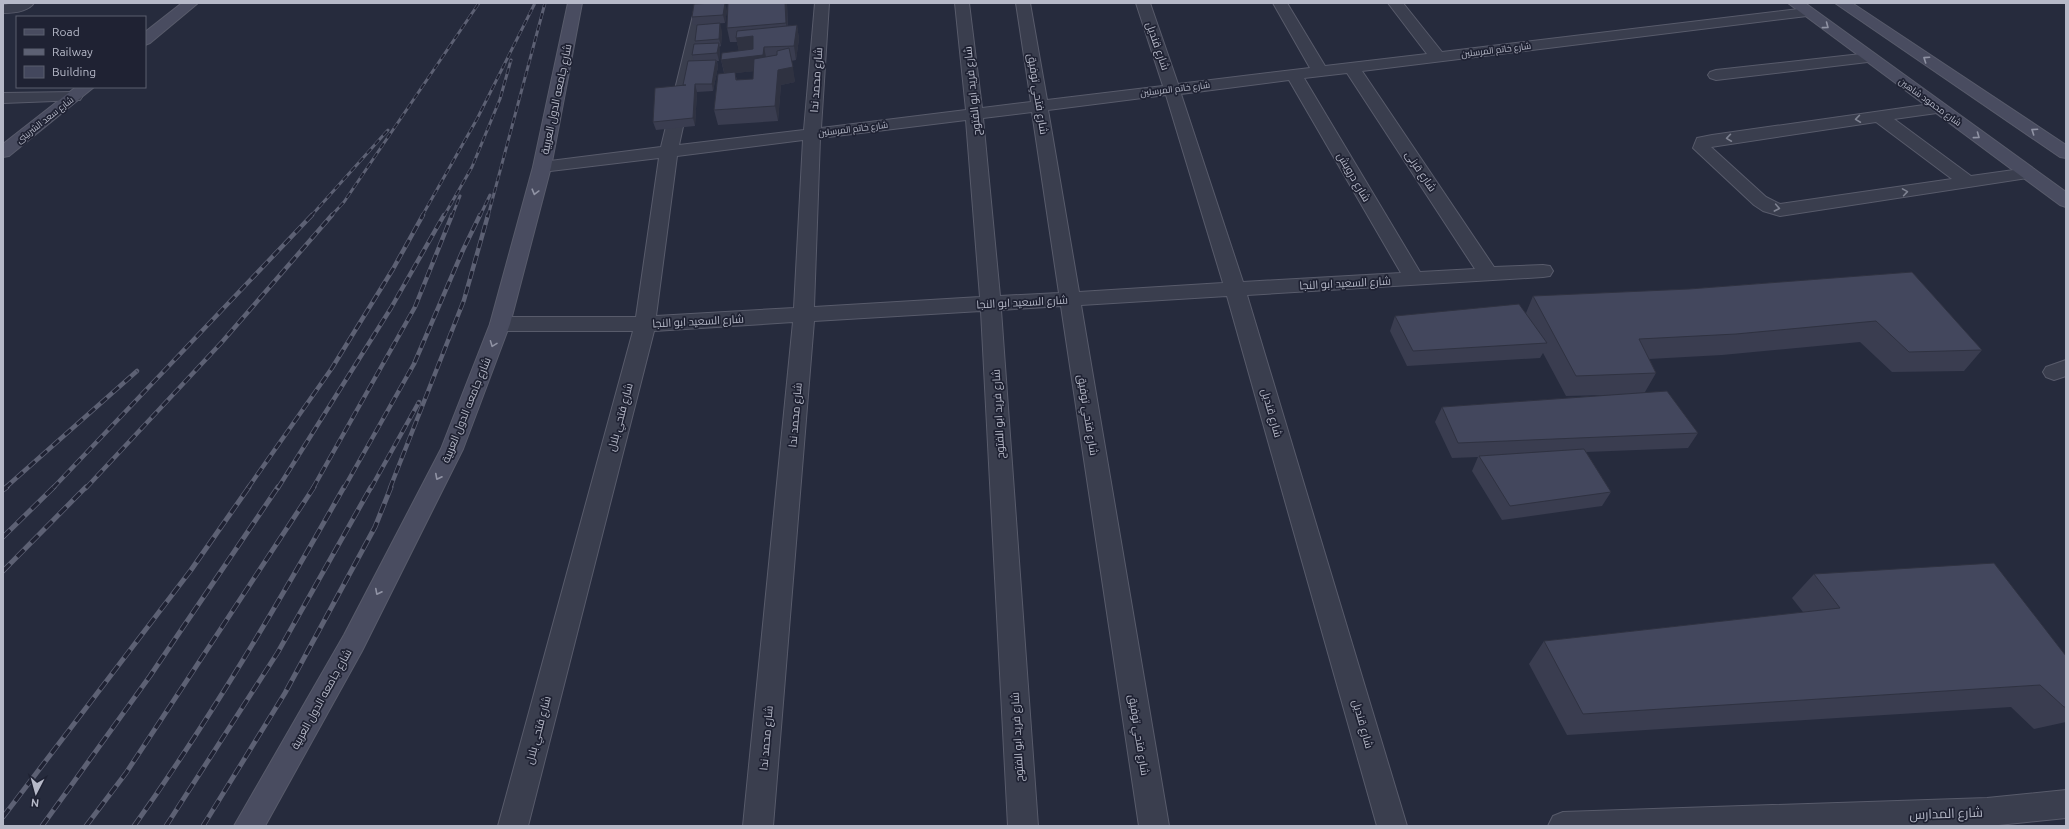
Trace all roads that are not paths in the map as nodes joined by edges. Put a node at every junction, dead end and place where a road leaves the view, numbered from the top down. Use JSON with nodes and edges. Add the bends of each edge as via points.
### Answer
{"nodes":[{"id":1,"x":26,"y":3,"type":"edge"},
{"id":2,"x":191,"y":3,"type":"edge"},
{"id":3,"x":575,"y":3,"type":"edge"},
{"id":4,"x":703,"y":3,"type":"edge"},
{"id":5,"x":822,"y":3,"type":"edge"},
{"id":6,"x":962,"y":3,"type":"edge"},
{"id":7,"x":1023,"y":3,"type":"edge"},
{"id":8,"x":1143,"y":3,"type":"edge"},
{"id":9,"x":1280,"y":3,"type":"edge"},
{"id":10,"x":1395,"y":3,"type":"edge"},
{"id":11,"x":1842,"y":3,"type":"edge"},
{"id":12,"x":1801,"y":8,"type":"edge"},
{"id":13,"x":3,"y":10,"type":"edge"},
{"id":14,"x":146,"y":39,"type":"edge"},
{"id":15,"x":1438,"y":57,"type":"junction"},
{"id":16,"x":1870,"y":58,"type":"junction"},
{"id":17,"x":1352,"y":68,"type":"junction"},
{"id":18,"x":1320,"y":72,"type":"junction"},
{"id":19,"x":1294,"y":75,"type":"junction"},
{"id":20,"x":1716,"y":75,"type":"dead end"},
{"id":21,"x":1173,"y":90,"type":"junction"},
{"id":22,"x":80,"y":92,"type":"edge"},
{"id":23,"x":3,"y":98,"type":"edge"},
{"id":24,"x":1040,"y":106,"type":"junction"},
{"id":25,"x":1938,"y":108,"type":"junction"},
{"id":26,"x":975,"y":114,"type":"junction"},
{"id":27,"x":1879,"y":116,"type":"junction"},
{"id":28,"x":812,"y":134,"type":"junction"},
{"id":29,"x":669,"y":151,"type":"junction"},
{"id":30,"x":3,"y":152,"type":"edge"},
{"id":31,"x":2066,"y":153,"type":"edge"},
{"id":32,"x":542,"y":167,"type":"junction"},
{"id":33,"x":2028,"y":173,"type":"junction"},
{"id":34,"x":1967,"y":182,"type":"junction"},
{"id":35,"x":2066,"y":201,"type":"edge"},
{"id":36,"x":1543,"y":272,"type":"dead end"},
{"id":37,"x":1489,"y":275,"type":"junction"},
{"id":38,"x":1414,"y":279,"type":"junction"},
{"id":39,"x":1235,"y":290,"type":"junction"},
{"id":40,"x":1070,"y":299,"type":"junction"},
{"id":41,"x":991,"y":304,"type":"junction"},
{"id":42,"x":804,"y":315,"type":"junction"},
{"id":43,"x":500,"y":324,"type":"junction"},
{"id":44,"x":645,"y":324,"type":"junction"},
{"id":45,"x":2066,"y":804,"type":"edge"},
{"id":46,"x":249,"y":826,"type":"edge"},
{"id":47,"x":513,"y":826,"type":"edge"},
{"id":48,"x":758,"y":826,"type":"edge"},
{"id":49,"x":1023,"y":826,"type":"edge"},
{"id":50,"x":1154,"y":826,"type":"edge"},
{"id":51,"x":1392,"y":826,"type":"edge"},
{"id":52,"x":1563,"y":826,"type":"edge"}],
"edges":[{"from":1,"to":13,"type":"street"},
{"from":2,"to":14,"type":"main road"},
{"from":3,"to":32,"type":"main road","name":"شارع جامعه الدول العربية"},
{"from":4,"to":29,"type":"street","name":"شارع فتحي بلال"},
{"from":5,"to":28,"type":"street","name":"شارع محمد ندا"},
{"from":6,"to":26,"type":"street","name":"شارع فريد ابو الفتوح"},
{"from":7,"to":24,"type":"street","name":"شارع فتحي توفيق"},
{"from":8,"to":21,"type":"street","name":"شارع قنديل"},
{"from":9,"to":18,"type":"street"},
{"from":10,"to":15,"type":"street"},
{"from":31,"to":11,"type":"main road","one_way":true},
{"from":12,"to":15,"type":"street","name":"شارع خاتم المرسلين"},
{"from":12,"to":16,"type":"main road","name":"شارع محمود شاهين","one_way":true},
{"from":15,"to":17,"type":"street","name":"شارع خاتم المرسلين"},
{"from":16,"to":20,"type":"street"},
{"from":16,"to":25,"type":"main road","name":"شارع محمود شاهين"},
{"from":17,"to":18,"type":"street","name":"شارع خاتم المرسلين"},
{"from":17,"to":37,"type":"street","name":"شارع قرنى"},
{"from":18,"to":19,"type":"street","name":"شارع خاتم المرسلين"},
{"from":19,"to":21,"type":"street","name":"شارع خاتم المرسلين"},
{"from":19,"to":38,"type":"street","name":"شارع درويش"},
{"from":21,"to":24,"type":"street","name":"شارع خاتم المرسلين"},
{"from":21,"to":39,"type":"street","name":"شارع قنديل"},
{"from":22,"to":23,"type":"street"},
{"from":22,"to":30,"type":"main road","name":"شارع سعد الشربينى"},
{"from":24,"to":26,"type":"street","name":"شارع خاتم المرسلين"},
{"from":24,"to":40,"type":"street","name":"شارع فتحي توفيق"},
{"from":25,"to":27,"type":"street"},
{"from":25,"to":33,"type":"main road","name":"شارع محمود شاهين","one_way":true},
{"from":26,"to":28,"type":"street","name":"شارع خاتم المرسلين"},
{"from":26,"to":41,"type":"street","name":"شارع فريد ابو الفتوح"},
{"from":27,"to":34,"type":"street"},
{"from":27,"to":34,"type":"street","one_way":true,"via":[[1712,140],[1703,142],[1702,148],[1760,201],[1780,210]]},
{"from":28,"to":29,"type":"street","name":"شارع خاتم المرسلين"},
{"from":28,"to":42,"type":"street","name":"شارع محمد ندا"},
{"from":29,"to":32,"type":"street","name":"شارع خاتم المرسلين"},
{"from":29,"to":44,"type":"street","name":"شارع فتحي بلال"},
{"from":32,"to":43,"type":"main road","name":"شارع جامعه الدول العربية","one_way":true},
{"from":33,"to":34,"type":"street"},
{"from":33,"to":35,"type":"main road","name":"شارع محمود شاهين"},
{"from":36,"to":37,"type":"street","name":"شارع السعيد ابو النجا"},
{"from":37,"to":38,"type":"street","name":"شارع السعيد ابو النجا"},
{"from":38,"to":39,"type":"street","name":"شارع السعيد ابو النجا"},
{"from":39,"to":40,"type":"street","name":"شارع السعيد ابو النجا"},
{"from":39,"to":51,"type":"street","name":"شارع قنديل"},
{"from":40,"to":41,"type":"street","name":"شارع السعيد ابو النجا"},
{"from":40,"to":50,"type":"street","name":"شارع فتحي توفيق"},
{"from":41,"to":42,"type":"street","name":"شارع السعيد ابو النجا"},
{"from":41,"to":49,"type":"street","name":"شارع فريد ابو الفتوح"},
{"from":42,"to":44,"type":"street","name":"شارع السعيد ابو النجا"},
{"from":42,"to":48,"type":"street","name":"شارع محمد ندا"},
{"from":43,"to":44,"type":"street","name":"شارع السعيد ابو النجا"},
{"from":43,"to":46,"type":"main road","name":"شارع جامعه الدول العربية","one_way":true,"via":[[452,449],[353,643]]},
{"from":44,"to":47,"type":"street","name":"شارع فتحي بلال"},
{"from":45,"to":52,"type":"street","name":"شارع المدارس","via":[[1987,812]]}]}
